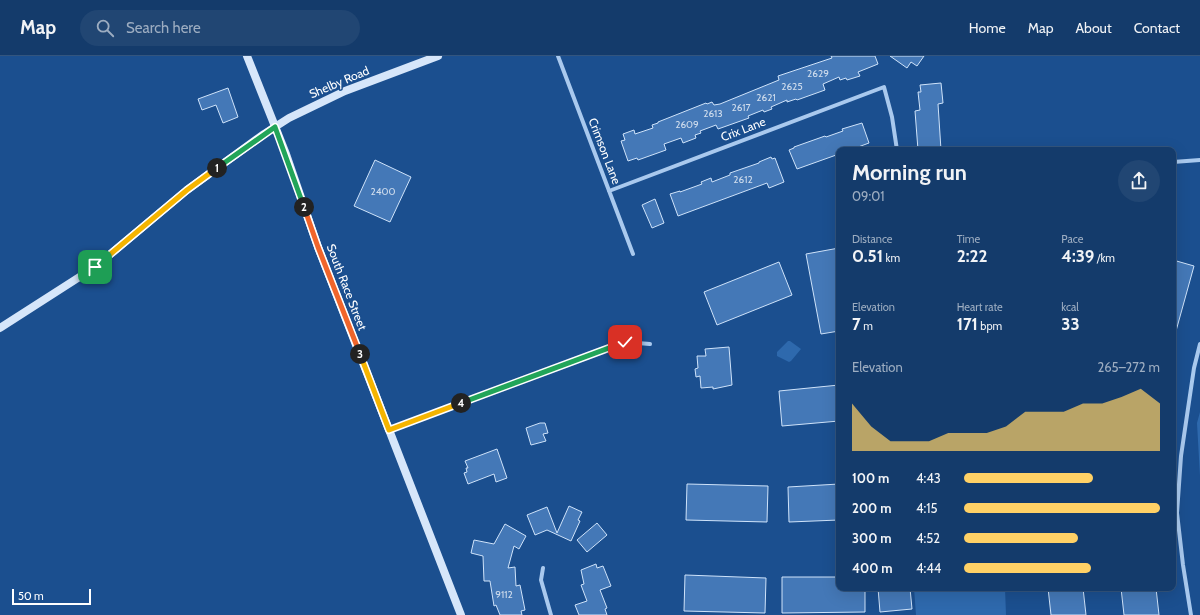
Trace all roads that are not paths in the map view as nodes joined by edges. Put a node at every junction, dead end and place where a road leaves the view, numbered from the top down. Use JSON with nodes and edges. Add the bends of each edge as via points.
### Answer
{"nodes":[{"id":1,"x":247,"y":56,"type":"edge"},
{"id":2,"x":558,"y":56,"type":"edge"},
{"id":3,"x":432,"y":57,"type":"edge"},
{"id":4,"x":275,"y":127,"type":"junction"},
{"id":5,"x":897,"y":147,"type":"edge"},
{"id":6,"x":1200,"y":160,"type":"edge"},
{"id":7,"x":1176,"y":162,"type":"edge"},
{"id":8,"x":609,"y":191,"type":"junction"},
{"id":9,"x":633,"y":254,"type":"dead end"},
{"id":10,"x":0,"y":328,"type":"edge"},
{"id":11,"x":650,"y":344,"type":"dead end"},
{"id":12,"x":1200,"y":344,"type":"edge"},
{"id":13,"x":389,"y":430,"type":"junction"},
{"id":14,"x":543,"y":568,"type":"dead end"},
{"id":15,"x":461,"y":615,"type":"edge"},
{"id":16,"x":551,"y":615,"type":"edge"},
{"id":17,"x":1191,"y":615,"type":"edge"}],
"edges":[{"from":1,"to":4,"type":"main road","name":"South Race Street"},
{"from":2,"to":8,"type":"street","name":"Crimson Lane"},
{"from":3,"to":4,"type":"main road","name":"Shelby Road","via":[[345,91]]},
{"from":4,"to":10,"type":"main road","name":"Shelby Road","via":[[187,190],[95,267]]},
{"from":4,"to":13,"type":"main road","name":"South Race Street","via":[[318,247]]},
{"from":5,"to":8,"type":"street","name":"Crix Lane","via":[[884,87]]},
{"from":6,"to":7,"type":"street"},
{"from":8,"to":9,"type":"street","name":"Crimson Lane"},
{"from":11,"to":13,"type":"street","via":[[625,342]]},
{"from":12,"to":17,"type":"street","via":[[1181,456],[1178,513]]},
{"from":13,"to":15,"type":"main road","name":"South Race Street"},
{"from":14,"to":16,"type":"street","via":[[541,580]]}]}
